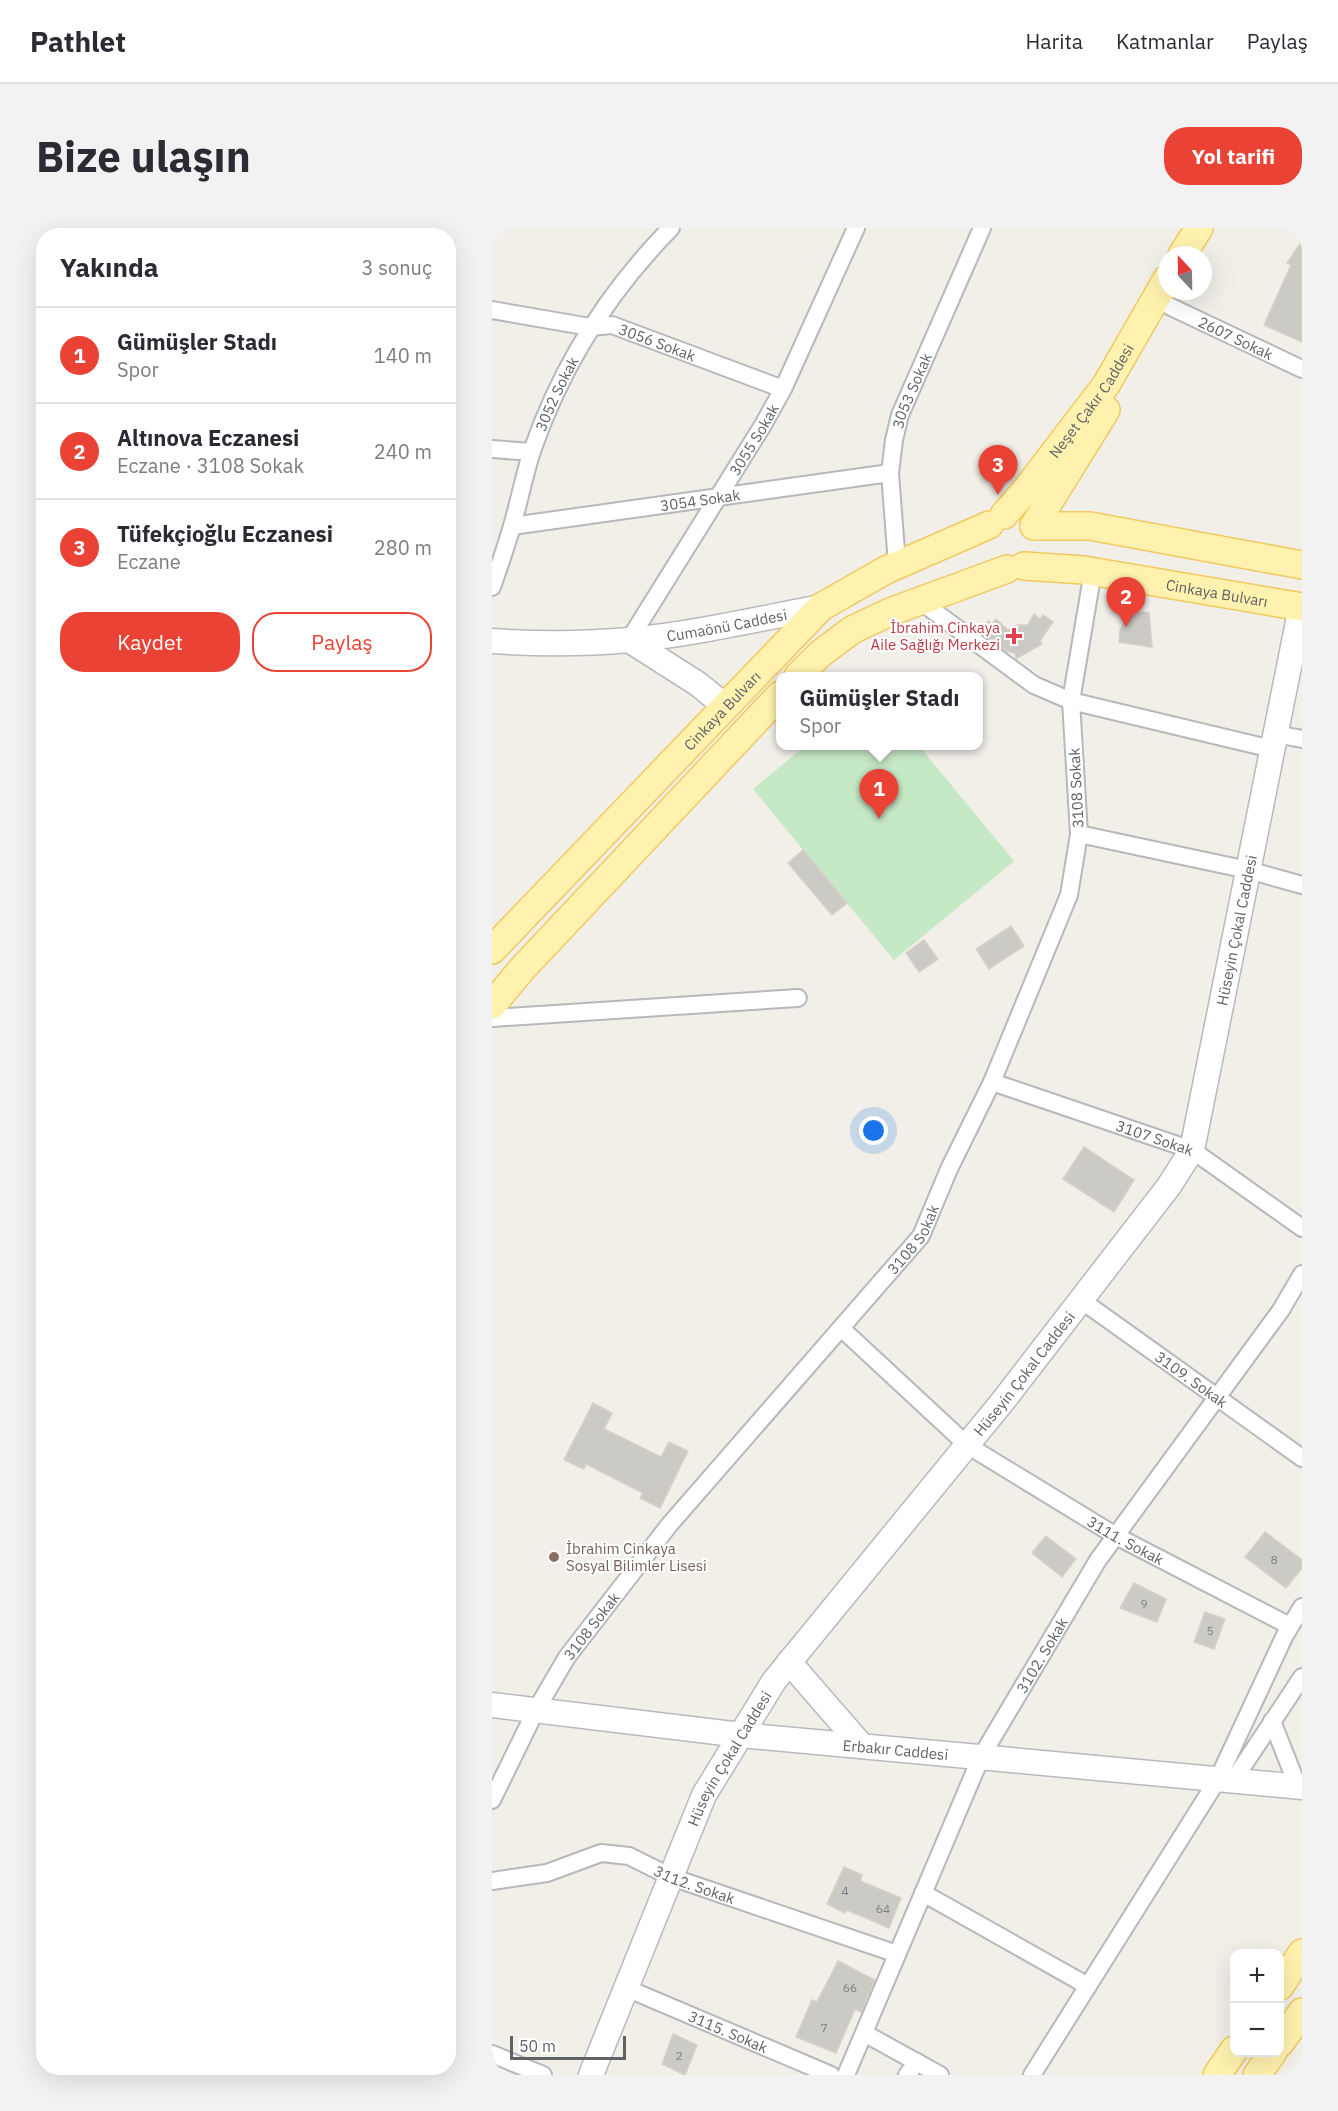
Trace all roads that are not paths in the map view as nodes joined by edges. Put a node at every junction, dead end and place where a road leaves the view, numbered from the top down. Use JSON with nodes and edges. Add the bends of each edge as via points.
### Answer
{"nodes":[{"id":1,"x":671,"y":228,"type":"edge"},
{"id":2,"x":856,"y":228,"type":"edge"},
{"id":3,"x":982,"y":228,"type":"edge"},
{"id":4,"x":1165,"y":300,"type":"edge"},
{"id":5,"x":1166,"y":300,"type":"edge"},
{"id":6,"x":1185,"y":300,"type":"edge"},
{"id":7,"x":492,"y":310,"type":"edge"},
{"id":8,"x":590,"y":327,"type":"junction"},
{"id":9,"x":1302,"y":369,"type":"edge"},
{"id":10,"x":783,"y":389,"type":"junction"},
{"id":11,"x":492,"y":449,"type":"edge"},
{"id":12,"x":532,"y":452,"type":"junction"},
{"id":13,"x":890,"y":473,"type":"junction"},
{"id":14,"x":718,"y":498,"type":"junction"},
{"id":15,"x":996,"y":520,"type":"junction"},
{"id":16,"x":512,"y":526,"type":"junction"},
{"id":17,"x":1034,"y":526,"type":"junction"},
{"id":18,"x":897,"y":564,"type":"junction"},
{"id":19,"x":1302,"y":565,"type":"edge"},
{"id":20,"x":1016,"y":567,"type":"junction"},
{"id":21,"x":1093,"y":571,"type":"junction"},
{"id":22,"x":492,"y":587,"type":"edge"},
{"id":23,"x":920,"y":601,"type":"junction"},
{"id":24,"x":1302,"y":607,"type":"edge"},
{"id":25,"x":821,"y":608,"type":"junction"},
{"id":26,"x":630,"y":640,"type":"junction"},
{"id":27,"x":492,"y":641,"type":"edge"},
{"id":28,"x":802,"y":672,"type":"edge"},
{"id":29,"x":776,"y":699,"type":"edge"},
{"id":30,"x":1071,"y":701,"type":"junction"},
{"id":31,"x":725,"y":706,"type":"junction"},
{"id":32,"x":1302,"y":739,"type":"edge"},
{"id":33,"x":1274,"y":741,"type":"junction"},
{"id":34,"x":1079,"y":834,"type":"junction"},
{"id":35,"x":1248,"y":870,"type":"junction"},
{"id":36,"x":1302,"y":885,"type":"edge"},
{"id":37,"x":492,"y":950,"type":"edge"},
{"id":38,"x":798,"y":998,"type":"dead end"},
{"id":39,"x":492,"y":1005,"type":"edge"},
{"id":40,"x":492,"y":1018,"type":"edge"},
{"id":41,"x":992,"y":1082,"type":"junction"},
{"id":42,"x":1192,"y":1150,"type":"junction"},
{"id":43,"x":1302,"y":1228,"type":"edge"},
{"id":44,"x":1302,"y":1274,"type":"edge"},
{"id":45,"x":1081,"y":1300,"type":"junction"},
{"id":46,"x":841,"y":1328,"type":"junction"},
{"id":47,"x":1217,"y":1398,"type":"junction"},
{"id":48,"x":967,"y":1445,"type":"junction"},
{"id":49,"x":1302,"y":1458,"type":"edge"},
{"id":50,"x":1116,"y":1536,"type":"junction"},
{"id":51,"x":1302,"y":1607,"type":"edge"},
{"id":52,"x":1290,"y":1626,"type":"junction"},
{"id":53,"x":789,"y":1662,"type":"junction"},
{"id":54,"x":1302,"y":1677,"type":"edge"},
{"id":55,"x":492,"y":1705,"type":"edge"},
{"id":56,"x":536,"y":1710,"type":"junction"},
{"id":57,"x":1272,"y":1721,"type":"junction"},
{"id":58,"x":741,"y":1735,"type":"junction"},
{"id":59,"x":862,"y":1746,"type":"junction"},
{"id":60,"x":981,"y":1757,"type":"junction"},
{"id":61,"x":1225,"y":1780,"type":"junction"},
{"id":62,"x":1300,"y":1787,"type":"edge"},
{"id":63,"x":492,"y":1800,"type":"edge"},
{"id":64,"x":671,"y":1878,"type":"junction"},
{"id":65,"x":492,"y":1881,"type":"edge"},
{"id":66,"x":923,"y":1893,"type":"junction"},
{"id":67,"x":1302,"y":1953,"type":"edge"},
{"id":68,"x":897,"y":1954,"type":"junction"},
{"id":69,"x":1284,"y":1980,"type":"edge"},
{"id":70,"x":1088,"y":1986,"type":"junction"},
{"id":71,"x":626,"y":1988,"type":"junction"},
{"id":72,"x":1302,"y":2013,"type":"edge"},
{"id":73,"x":864,"y":2033,"type":"junction"},
{"id":74,"x":1284,"y":2038,"type":"edge"},
{"id":75,"x":492,"y":2054,"type":"edge"},
{"id":76,"x":1230,"y":2056,"type":"edge"},
{"id":77,"x":1270,"y":2057,"type":"edge"},
{"id":78,"x":912,"y":2069,"type":"edge"},
{"id":79,"x":543,"y":2075,"type":"edge"},
{"id":80,"x":591,"y":2075,"type":"edge"},
{"id":81,"x":831,"y":2075,"type":"edge"},
{"id":82,"x":846,"y":2075,"type":"edge"},
{"id":83,"x":940,"y":2075,"type":"edge"},
{"id":84,"x":1032,"y":2075,"type":"edge"},
{"id":85,"x":1217,"y":2075,"type":"edge"},
{"id":86,"x":1257,"y":2075,"type":"edge"}],
"edges":[{"from":1,"to":8,"type":"street","name":"3052 Sokak","via":[[619,286]]},
{"from":2,"to":10,"type":"street","name":"3055 Sokak"},
{"from":3,"to":13,"type":"street","name":"3053 Sokak","via":[[900,415]]},
{"from":4,"to":15,"type":"main road","name":"Neşet Çakır Caddesi","via":[[1025,491]]},
{"from":5,"to":17,"type":"main road","name":"Neşet Çakır Caddesi"},
{"from":6,"to":9,"type":"street","name":"2607 Sokak"},
{"from":7,"to":8,"type":"street","name":"3056 Sokak"},
{"from":8,"to":10,"type":"street","name":"3056 Sokak","via":[[612,325]]},
{"from":8,"to":12,"type":"street","name":"3052 Sokak","via":[[560,384]]},
{"from":10,"to":14,"type":"street","name":"3055 Sokak"},
{"from":11,"to":12,"type":"street"},
{"from":12,"to":16,"type":"street","name":"3052 Sokak"},
{"from":13,"to":14,"type":"street","name":"3054 Sokak"},
{"from":13,"to":18,"type":"street","name":"3053 Sokak"},
{"from":14,"to":16,"type":"street","name":"3054 Sokak"},
{"from":14,"to":26,"type":"street","name":"3055 Sokak"},
{"from":15,"to":17,"type":"main road","via":[[1021,516]]},
{"from":15,"to":18,"type":"main road","name":"Cinkaya Bulvarı"},
{"from":15,"to":20,"type":"main road","via":[[985,534],[986,552],[991,560]]},
{"from":16,"to":22,"type":"street","name":"3052 Sokak"},
{"from":17,"to":19,"type":"main road","via":[[1090,526]]},
{"from":17,"to":20,"type":"main road","via":[[1038,533],[1035,555]]},
{"from":18,"to":25,"type":"main road","name":"Cinkaya Bulvarı"},
{"from":20,"to":21,"type":"main road","name":"Cinkaya Bulvarı"},
{"from":20,"to":23,"type":"main road","name":"Cinkaya Bulvarı"},
{"from":21,"to":24,"type":"main road","name":"Cinkaya Bulvarı"},
{"from":21,"to":30,"type":"street","name":"3108 Sokak"},
{"from":23,"to":28,"type":"main road","name":"Cinkaya Bulvarı","via":[[852,630]]},
{"from":23,"to":30,"type":"street","via":[[1034,685]]},
{"from":24,"to":33,"type":"street","name":"Hüseyin Çokal Caddesi"},
{"from":25,"to":26,"type":"street","name":"Cumaönü Caddesi"},
{"from":25,"to":31,"type":"main road","name":"Cinkaya Bulvarı"},
{"from":26,"to":27,"type":"street","name":"Cumaönü Caddesi"},
{"from":26,"to":31,"type":"street","name":"Cumaönü Caddesi"},
{"from":29,"to":39,"type":"main road","name":"Cinkaya Bulvarı"},
{"from":30,"to":33,"type":"street"},
{"from":30,"to":34,"type":"street","name":"3108 Sokak"},
{"from":31,"to":37,"type":"main road","name":"Cinkaya Bulvarı"},
{"from":32,"to":33,"type":"street"},
{"from":33,"to":35,"type":"street","name":"Hüseyin Çokal Caddesi"},
{"from":34,"to":35,"type":"street"},
{"from":34,"to":41,"type":"street","name":"3108 Sokak","via":[[1069,895]]},
{"from":35,"to":36,"type":"street"},
{"from":35,"to":42,"type":"street","name":"Hüseyin Çokal Caddesi"},
{"from":38,"to":40,"type":"street"},
{"from":41,"to":42,"type":"street","name":"3107 Sokak"},
{"from":41,"to":46,"type":"street","name":"3108 Sokak","via":[[921,1236]]},
{"from":42,"to":43,"type":"street","name":"3107 Sokak"},
{"from":42,"to":45,"type":"street","name":"Hüseyin Çokal Caddesi"},
{"from":44,"to":47,"type":"street","name":"3102. Sokak","via":[[1281,1310]]},
{"from":45,"to":47,"type":"street","name":"3109. Sokak"},
{"from":45,"to":48,"type":"street","name":"Hüseyin Çokal Caddesi"},
{"from":46,"to":48,"type":"street","name":"3111. Sokak"},
{"from":46,"to":56,"type":"street","name":"3108 Sokak","via":[[670,1524],[567,1657]]},
{"from":47,"to":49,"type":"street","name":"3109. Sokak"},
{"from":47,"to":50,"type":"street","name":"3102. Sokak"},
{"from":48,"to":50,"type":"street","name":"3111. Sokak"},
{"from":48,"to":53,"type":"street","name":"Hüseyin Çokal Caddesi"},
{"from":50,"to":52,"type":"street","name":"3111. Sokak"},
{"from":50,"to":60,"type":"street","name":"3102. Sokak"},
{"from":51,"to":52,"type":"street"},
{"from":52,"to":61,"type":"street"},
{"from":53,"to":58,"type":"street","name":"Hüseyin Çokal Caddesi"},
{"from":53,"to":59,"type":"street"},
{"from":54,"to":57,"type":"street"},
{"from":55,"to":56,"type":"street","name":"Erbakır Caddesi"},
{"from":56,"to":58,"type":"street","name":"Erbakır Caddesi"},
{"from":56,"to":63,"type":"street","name":"3108 Sokak"},
{"from":57,"to":61,"type":"street"},
{"from":57,"to":62,"type":"street"},
{"from":58,"to":59,"type":"street","name":"Erbakır Caddesi"},
{"from":58,"to":64,"type":"street","name":"Hüseyin Çokal Caddesi","via":[[705,1795]]},
{"from":59,"to":60,"type":"street","name":"Erbakır Caddesi"},
{"from":60,"to":61,"type":"street","name":"Erbakır Caddesi"},
{"from":60,"to":66,"type":"street","name":"3102. Sokak"},
{"from":61,"to":62,"type":"street","name":"Erbakır Caddesi"},
{"from":61,"to":70,"type":"street"},
{"from":64,"to":65,"type":"street","name":"3112. Sokak","via":[[628,1856],[601,1853],[547,1873]]},
{"from":64,"to":68,"type":"street","name":"3112. Sokak"},
{"from":64,"to":71,"type":"street","name":"Hüseyin Çokal Caddesi"},
{"from":66,"to":68,"type":"street","name":"3102. Sokak"},
{"from":66,"to":70,"type":"street"},
{"from":67,"to":69,"type":"main road"},
{"from":68,"to":73,"type":"street","name":"3102. Sokak"},
{"from":70,"to":84,"type":"street"},
{"from":71,"to":80,"type":"street","name":"Hüseyin Çokal Caddesi"},
{"from":71,"to":81,"type":"street","name":"3115. Sokak"},
{"from":72,"to":74,"type":"main road"},
{"from":73,"to":78,"type":"street"},
{"from":73,"to":82,"type":"street","name":"3102. Sokak"},
{"from":75,"to":79,"type":"street"},
{"from":76,"to":85,"type":"main road"},
{"from":77,"to":86,"type":"main road"},
{"from":78,"to":83,"type":"street"}]}
